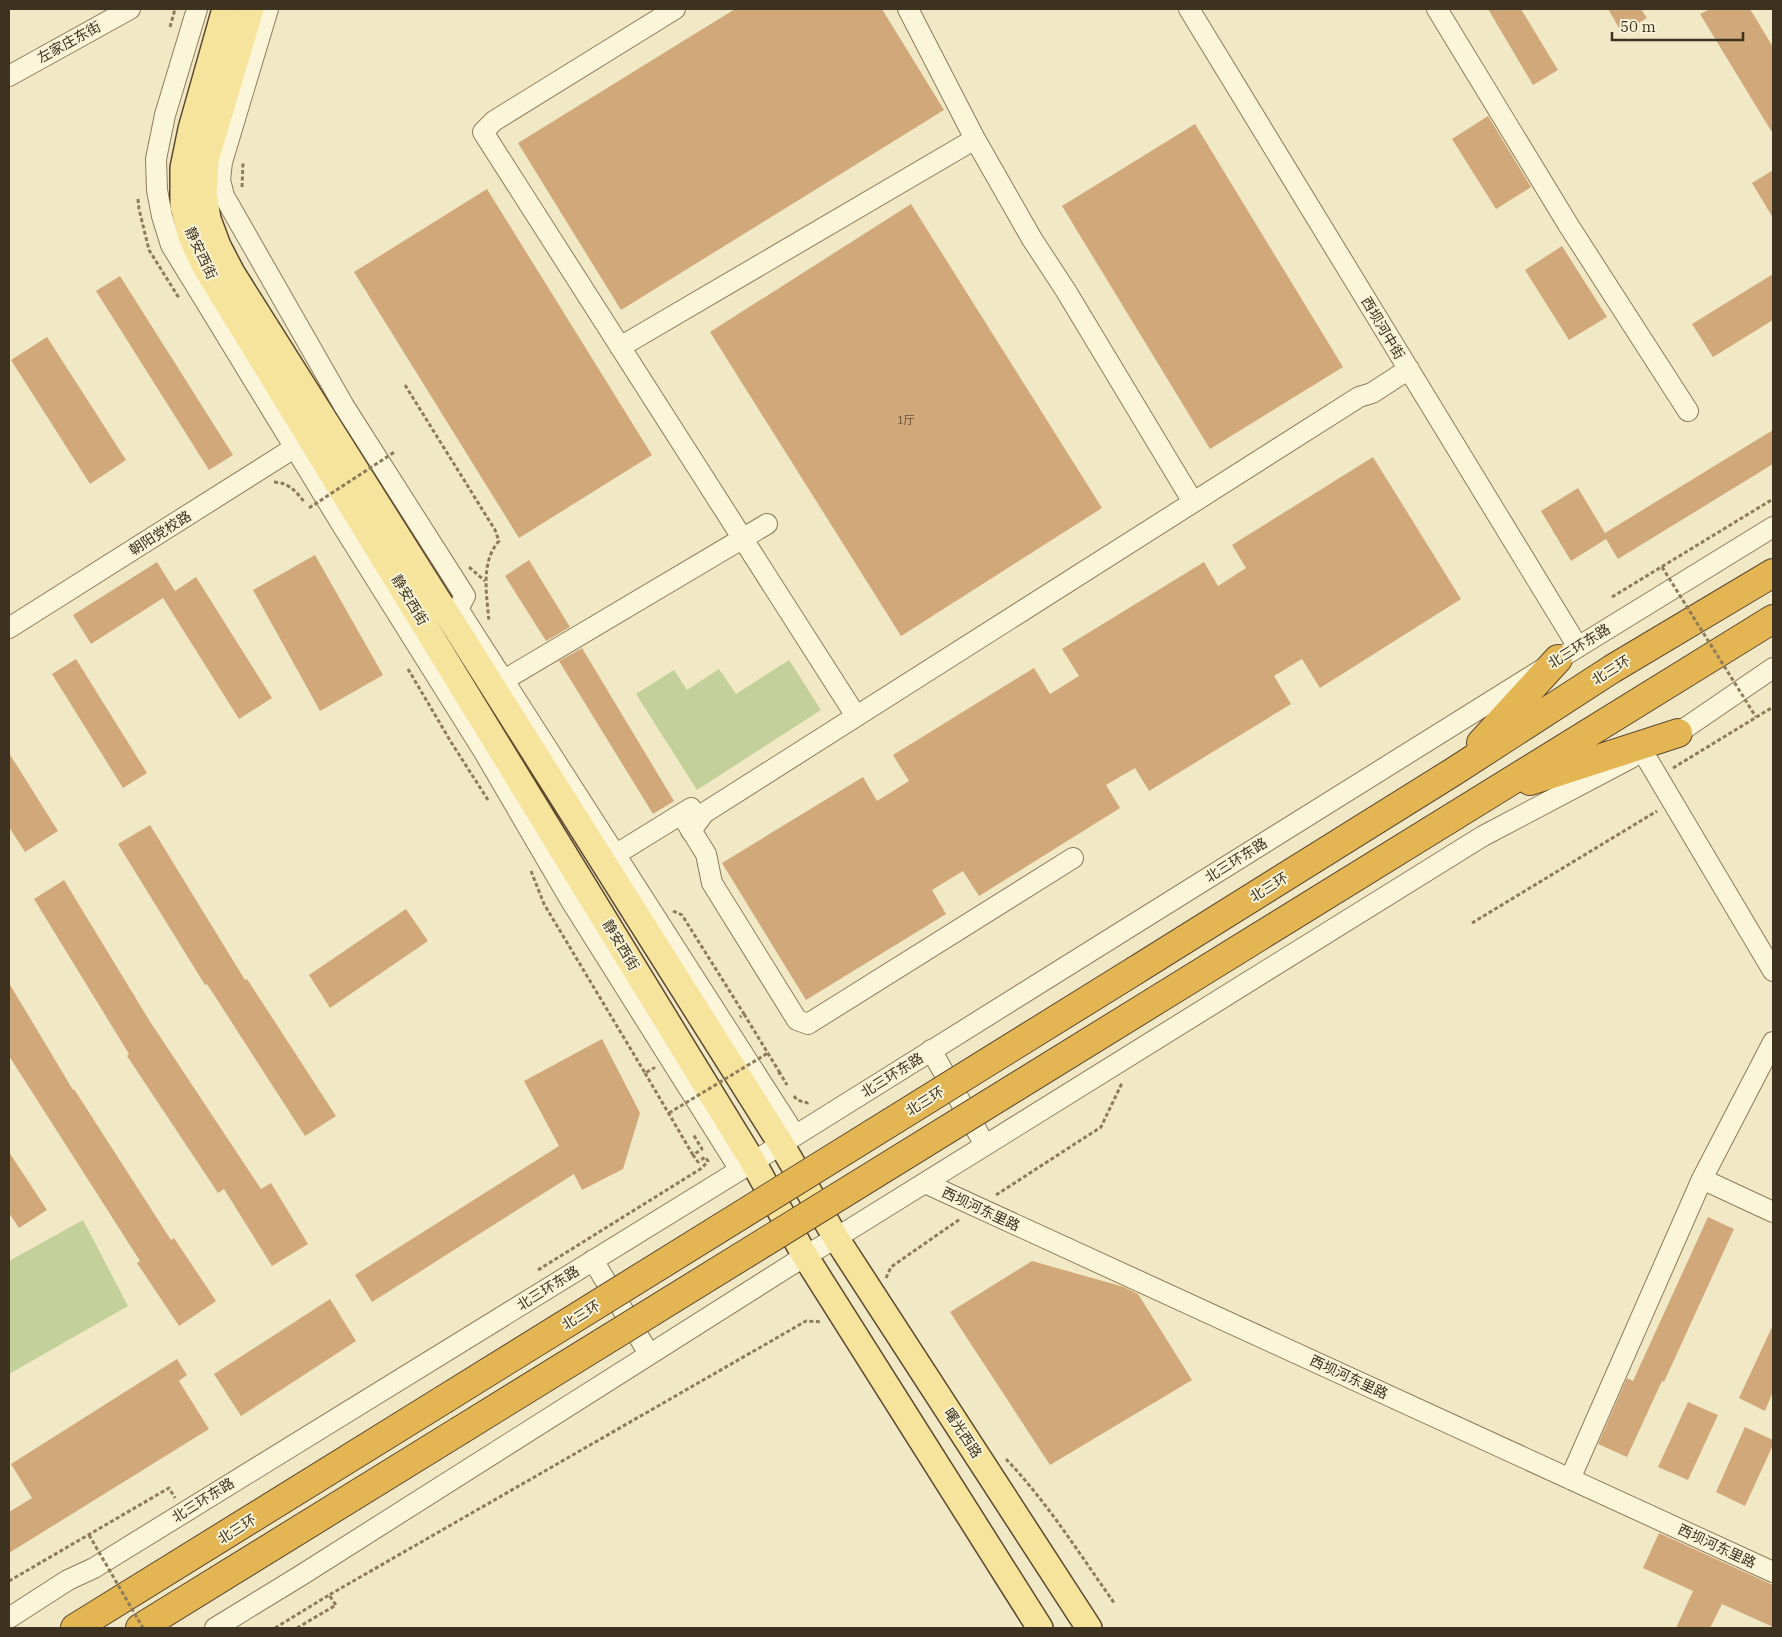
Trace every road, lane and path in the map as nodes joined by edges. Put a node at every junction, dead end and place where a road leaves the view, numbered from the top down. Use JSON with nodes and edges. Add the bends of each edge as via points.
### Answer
{"nodes":[{"id":1,"x":130,"y":9,"type":"edge"},
{"id":2,"x":197,"y":9,"type":"edge"},
{"id":3,"x":225,"y":9,"type":"edge"},
{"id":4,"x":250,"y":9,"type":"edge"},
{"id":5,"x":268,"y":9,"type":"edge"},
{"id":6,"x":675,"y":9,"type":"edge"},
{"id":7,"x":908,"y":9,"type":"edge"},
{"id":8,"x":1189,"y":9,"type":"edge"},
{"id":9,"x":1437,"y":9,"type":"edge"},
{"id":10,"x":9,"y":76,"type":"edge"},
{"id":11,"x":974,"y":139,"type":"junction"},
{"id":12,"x":243,"y":161,"type":"dead end"},
{"id":13,"x":244,"y":193,"type":"dead end"},
{"id":14,"x":620,"y":347,"type":"junction"},
{"id":15,"x":1408,"y":369,"type":"junction"},
{"id":16,"x":404,"y":385,"type":"dead end"},
{"id":17,"x":1688,"y":411,"type":"dead end"},
{"id":18,"x":303,"y":443,"type":"junction"},
{"id":19,"x":396,"y":451,"type":"dead end"},
{"id":20,"x":385,"y":452,"type":"dead end"},
{"id":21,"x":390,"y":460,"type":"dead end"},
{"id":22,"x":268,"y":482,"type":"dead end"},
{"id":23,"x":310,"y":499,"type":"dead end"},
{"id":24,"x":1773,"y":499,"type":"edge"},
{"id":25,"x":1193,"y":502,"type":"junction"},
{"id":26,"x":315,"y":507,"type":"dead end"},
{"id":27,"x":767,"y":524,"type":"dead end"},
{"id":28,"x":1773,"y":527,"type":"edge"},
{"id":29,"x":742,"y":538,"type":"junction"},
{"id":30,"x":468,"y":565,"type":"dead end"},
{"id":31,"x":1662,"y":566,"type":"junction"},
{"id":32,"x":1773,"y":573,"type":"edge"},
{"id":33,"x":486,"y":581,"type":"junction"},
{"id":34,"x":1612,"y":597,"type":"dead end"},
{"id":35,"x":1773,"y":619,"type":"edge"},
{"id":36,"x":9,"y":628,"type":"edge"},
{"id":37,"x":490,"y":628,"type":"dead end"},
{"id":38,"x":1568,"y":653,"type":"junction"},
{"id":39,"x":404,"y":663,"type":"dead end"},
{"id":40,"x":1773,"y":668,"type":"edge"},
{"id":41,"x":498,"y":683,"type":"junction"},
{"id":42,"x":1773,"y":707,"type":"edge"},
{"id":43,"x":856,"y":716,"type":"junction"},
{"id":44,"x":1756,"y":717,"type":"junction"},
{"id":45,"x":1678,"y":733,"type":"junction"},
{"id":46,"x":1643,"y":752,"type":"junction"},
{"id":47,"x":1453,"y":772,"type":"junction"},
{"id":48,"x":1658,"y":777,"type":"junction"},
{"id":49,"x":1488,"y":794,"type":"junction"},
{"id":50,"x":1673,"y":802,"type":"junction"},
{"id":51,"x":492,"y":806,"type":"dead end"},
{"id":52,"x":688,"y":818,"type":"junction"},
{"id":53,"x":558,"y":843,"type":"junction"},
{"id":54,"x":609,"y":858,"type":"junction"},
{"id":55,"x":1073,"y":858,"type":"dead end"},
{"id":56,"x":530,"y":870,"type":"dead end"},
{"id":57,"x":571,"y":902,"type":"junction"},
{"id":58,"x":666,"y":908,"type":"dead end"},
{"id":59,"x":1472,"y":923,"type":"dead end"},
{"id":60,"x":1773,"y":971,"type":"edge"},
{"id":61,"x":744,"y":1014,"type":"junction"},
{"id":62,"x":737,"y":1019,"type":"dead end"},
{"id":63,"x":1773,"y":1042,"type":"edge"},
{"id":64,"x":931,"y":1050,"type":"junction"},
{"id":65,"x":1138,"y":1051,"type":"junction"},
{"id":66,"x":756,"y":1052,"type":"dead end"},
{"id":67,"x":768,"y":1053,"type":"junction"},
{"id":68,"x":762,"y":1060,"type":"dead end"},
{"id":69,"x":645,"y":1073,"type":"junction"},
{"id":70,"x":780,"y":1073,"type":"junction"},
{"id":71,"x":659,"y":1076,"type":"dead end"},
{"id":72,"x":771,"y":1077,"type":"dead end"},
{"id":73,"x":788,"y":1086,"type":"dead end"},
{"id":74,"x":792,"y":1093,"type":"dead end"},
{"id":75,"x":817,"y":1098,"type":"dead end"},
{"id":76,"x":673,"y":1100,"type":"dead end"},
{"id":77,"x":678,"y":1108,"type":"dead end"},
{"id":78,"x":669,"y":1113,"type":"junction"},
{"id":79,"x":693,"y":1133,"type":"dead end"},
{"id":80,"x":788,"y":1140,"type":"junction"},
{"id":81,"x":985,"y":1145,"type":"junction"},
{"id":82,"x":694,"y":1155,"type":"junction"},
{"id":83,"x":746,"y":1166,"type":"junction"},
{"id":84,"x":1702,"y":1178,"type":"junction"},
{"id":85,"x":925,"y":1183,"type":"junction"},
{"id":86,"x":978,"y":1207,"type":"junction"},
{"id":87,"x":1773,"y":1212,"type":"edge"},
{"id":88,"x":836,"y":1238,"type":"junction"},
{"id":89,"x":805,"y":1256,"type":"junction"},
{"id":90,"x":593,"y":1260,"type":"junction"},
{"id":91,"x":538,"y":1270,"type":"dead end"},
{"id":92,"x":888,"y":1285,"type":"dead end"},
{"id":93,"x":827,"y":1330,"type":"dead end"},
{"id":94,"x":649,"y":1354,"type":"junction"},
{"id":95,"x":1004,"y":1458,"type":"dead end"},
{"id":96,"x":1570,"y":1479,"type":"junction"},
{"id":97,"x":184,"y":1493,"type":"dead end"},
{"id":98,"x":88,"y":1535,"type":"junction"},
{"id":99,"x":1773,"y":1572,"type":"edge"},
{"id":100,"x":9,"y":1581,"type":"edge"},
{"id":101,"x":329,"y":1595,"type":"junction"},
{"id":102,"x":1116,"y":1604,"type":"dead end"},
{"id":103,"x":9,"y":1618,"type":"edge"},
{"id":104,"x":81,"y":1625,"type":"edge"},
{"id":105,"x":57,"y":1628,"type":"edge"},
{"id":106,"x":141,"y":1628,"type":"edge"},
{"id":107,"x":215,"y":1628,"type":"edge"},
{"id":108,"x":275,"y":1628,"type":"edge"},
{"id":109,"x":297,"y":1628,"type":"edge"},
{"id":110,"x":1040,"y":1628,"type":"edge"},
{"id":111,"x":1089,"y":1628,"type":"edge"}],
"edges":[{"from":1,"to":10,"type":"street","name":"左家庄东街"},
{"from":2,"to":18,"type":"street","via":[[165,115],[156,159],[162,216],[171,245]]},
{"from":3,"to":18,"type":"main road","name":"静安西街","via":[[190,129],[183,168],[183,206],[191,237],[204,265]]},
{"from":4,"to":41,"type":"main road","name":"静安西街","via":[[206,160],[204,194],[208,219],[232,272]]},
{"from":5,"to":41,"type":"street","via":[[222,162],[220,180],[224,196],[344,406],[465,596],[458,609]]},
{"from":6,"to":14,"type":"street","via":[[483,132]]},
{"from":7,"to":11,"type":"street"},
{"from":8,"to":15,"type":"street","name":"西坝河中街"},
{"from":9,"to":17,"type":"street","via":[[1569,226]]},
{"from":11,"to":14,"type":"street"},
{"from":11,"to":25,"type":"street"},
{"from":12,"to":13,"type":"path"},
{"from":14,"to":29,"type":"street"},
{"from":15,"to":25,"type":"street"},
{"from":15,"to":38,"type":"street","name":"西坝河中街"},
{"from":16,"to":33,"type":"path","via":[[495,530],[499,542],[492,549]]},
{"from":18,"to":36,"type":"street","name":"朝阳党校路"},
{"from":18,"to":53,"type":"main road","name":"静安西街"},
{"from":18,"to":57,"type":"street"},
{"from":19,"to":22,"type":"path","bridge":true,"via":[[309,508],[294,489],[286,484]]},
{"from":20,"to":21,"type":"path"},
{"from":23,"to":26,"type":"path"},
{"from":24,"to":31,"type":"path"},
{"from":25,"to":43,"type":"street"},
{"from":27,"to":29,"type":"street"},
{"from":28,"to":38,"type":"street","name":"北三环东路"},
{"from":29,"to":41,"type":"street"},
{"from":29,"to":43,"type":"street"},
{"from":30,"to":33,"type":"path"},
{"from":31,"to":34,"type":"path"},
{"from":31,"to":44,"type":"path","bridge":true},
{"from":32,"to":47,"type":"highway","name":"北三环","via":[[1612,669]]},
{"from":33,"to":37,"type":"path"},
{"from":35,"to":49,"type":"highway"},
{"from":38,"to":47,"type":"highway"},
{"from":38,"to":64,"type":"street","name":"北三环东路"},
{"from":39,"to":51,"type":"path"},
{"from":40,"to":45,"type":"street"},
{"from":41,"to":54,"type":"main road","name":"静安西街"},
{"from":42,"to":44,"type":"path"},
{"from":43,"to":52,"type":"street","via":[[704,813]]},
{"from":44,"to":48,"type":"path"},
{"from":45,"to":46,"type":"street"},
{"from":45,"to":49,"type":"highway"},
{"from":46,"to":48,"type":"street"},
{"from":46,"to":65,"type":"street","via":[[1483,836]]},
{"from":47,"to":104,"type":"highway","name":"北三环","bridge":true},
{"from":48,"to":50,"type":"street"},
{"from":49,"to":106,"type":"highway","bridge":true},
{"from":50,"to":59,"type":"path"},
{"from":50,"to":60,"type":"street"},
{"from":52,"to":54,"type":"street"},
{"from":52,"to":55,"type":"street","via":[[706,854],[712,884],[797,1020],[808,1024]]},
{"from":53,"to":57,"type":"street"},
{"from":53,"to":83,"type":"main road","name":"静安西街"},
{"from":54,"to":80,"type":"main road","name":"静安西街"},
{"from":56,"to":69,"type":"path","via":[[544,904]]},
{"from":57,"to":83,"type":"street"},
{"from":58,"to":61,"type":"path","via":[[682,915]]},
{"from":61,"to":62,"type":"path"},
{"from":61,"to":67,"type":"path"},
{"from":63,"to":84,"type":"street"},
{"from":64,"to":80,"type":"street","name":"北三环东路"},
{"from":64,"to":81,"type":"street"},
{"from":65,"to":81,"type":"street"},
{"from":65,"to":86,"type":"path","via":[[1101,1127]]},
{"from":66,"to":68,"type":"path"},
{"from":67,"to":70,"type":"path"},
{"from":67,"to":78,"type":"path","bridge":true},
{"from":69,"to":71,"type":"path","via":[[654,1068]]},
{"from":69,"to":78,"type":"path"},
{"from":70,"to":72,"type":"path"},
{"from":70,"to":73,"type":"path"},
{"from":74,"to":75,"type":"path","via":[[797,1100],[808,1103]]},
{"from":76,"to":77,"type":"path"},
{"from":78,"to":82,"type":"path"},
{"from":79,"to":82,"type":"path","via":[[702,1149]]},
{"from":80,"to":83,"type":"street","name":"北三环东路"},
{"from":80,"to":88,"type":"main road","name":"静安西街"},
{"from":81,"to":85,"type":"street"},
{"from":82,"to":91,"type":"path","via":[[698,1162],[705,1157],[708,1161],[702,1168]]},
{"from":83,"to":89,"type":"main road","name":"静安西街"},
{"from":83,"to":90,"type":"street","name":"北三环东路"},
{"from":84,"to":87,"type":"street"},
{"from":84,"to":96,"type":"street"},
{"from":85,"to":86,"type":"street","name":"西坝河东里路"},
{"from":85,"to":88,"type":"street"},
{"from":86,"to":92,"type":"path","via":[[891,1267],[886,1278]]},
{"from":86,"to":96,"type":"street","name":"西坝河东里路"},
{"from":88,"to":89,"type":"street"},
{"from":88,"to":111,"type":"main road","name":"曙光西路"},
{"from":89,"to":94,"type":"street"},
{"from":89,"to":110,"type":"main road"},
{"from":90,"to":94,"type":"street"},
{"from":90,"to":103,"type":"street","name":"北三环东路"},
{"from":93,"to":101,"type":"path","via":[[822,1321],[806,1320]]},
{"from":94,"to":107,"type":"street"},
{"from":95,"to":102,"type":"path","via":[[1027,1483]]},
{"from":96,"to":99,"type":"street","name":"西坝河东里路"},
{"from":97,"to":98,"type":"path","via":[[175,1498],[169,1488]]},
{"from":98,"to":100,"type":"path"},
{"from":98,"to":106,"type":"path","bridge":true},
{"from":101,"to":108,"type":"path"},
{"from":101,"to":109,"type":"path","via":[[336,1605]]},
{"from":104,"to":105,"type":"highway"}]}
